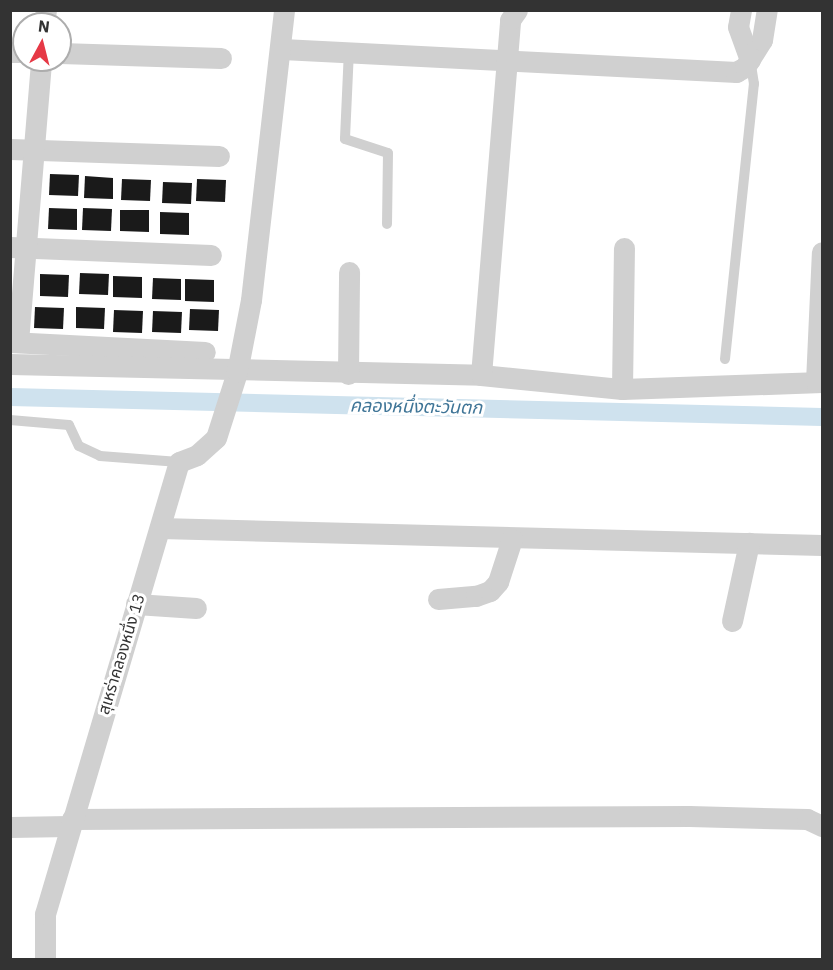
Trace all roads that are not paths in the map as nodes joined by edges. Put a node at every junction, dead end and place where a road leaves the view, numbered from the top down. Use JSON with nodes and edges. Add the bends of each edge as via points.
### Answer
{"nodes":[{"id":1,"x":285,"y":10,"type":"edge"},
{"id":2,"x":517,"y":10,"type":"edge"},
{"id":3,"x":741,"y":10,"type":"edge"},
{"id":4,"x":766,"y":10,"type":"edge"},
{"id":5,"x":282,"y":49,"type":"junction"},
{"id":6,"x":349,"y":50,"type":"junction"},
{"id":7,"x":72,"y":53,"type":"edge"},
{"id":8,"x":221,"y":58,"type":"dead end"},
{"id":9,"x":507,"y":58,"type":"junction"},
{"id":10,"x":750,"y":60,"type":"junction"},
{"id":11,"x":40,"y":72,"type":"edge"},
{"id":12,"x":10,"y":149,"type":"edge"},
{"id":13,"x":33,"y":149,"type":"junction"},
{"id":14,"x":219,"y":156,"type":"dead end"},
{"id":15,"x":387,"y":224,"type":"dead end"},
{"id":16,"x":18,"y":247,"type":"edge"},
{"id":17,"x":624,"y":248,"type":"dead end"},
{"id":18,"x":822,"y":252,"type":"edge"},
{"id":19,"x":211,"y":255,"type":"dead end"},
{"id":20,"x":349,"y":272,"type":"dead end"},
{"id":21,"x":14,"y":342,"type":"edge"},
{"id":22,"x":205,"y":352,"type":"dead end"},
{"id":23,"x":725,"y":359,"type":"dead end"},
{"id":24,"x":10,"y":364,"type":"edge"},
{"id":25,"x":348,"y":374,"type":"junction"},
{"id":26,"x":481,"y":375,"type":"junction"},
{"id":27,"x":236,"y":376,"type":"junction"},
{"id":28,"x":819,"y":382,"type":"edge"},
{"id":29,"x":622,"y":389,"type":"junction"},
{"id":30,"x":10,"y":420,"type":"edge"},
{"id":31,"x":179,"y":462,"type":"junction"},
{"id":32,"x":160,"y":528,"type":"junction"},
{"id":33,"x":512,"y":539,"type":"junction"},
{"id":34,"x":749,"y":543,"type":"junction"},
{"id":35,"x":822,"y":545,"type":"edge"},
{"id":36,"x":438,"y":599,"type":"dead end"},
{"id":37,"x":136,"y":604,"type":"junction"},
{"id":38,"x":196,"y":608,"type":"dead end"},
{"id":39,"x":732,"y":621,"type":"dead end"},
{"id":40,"x":70,"y":822,"type":"junction"},
{"id":41,"x":10,"y":826,"type":"edge"},
{"id":42,"x":822,"y":826,"type":"edge"},
{"id":43,"x":45,"y":960,"type":"edge"}],
"edges":[{"from":1,"to":5,"type":"street"},
{"from":2,"to":9,"type":"street","via":[[510,20]]},
{"from":3,"to":10,"type":"street","via":[[738,27]]},
{"from":4,"to":10,"type":"street","via":[[762,40]]},
{"from":5,"to":6,"type":"street"},
{"from":5,"to":27,"type":"street","via":[[251,300]]},
{"from":6,"to":9,"type":"street"},
{"from":6,"to":15,"type":"lane","via":[[345,139],[388,153]]},
{"from":7,"to":8,"type":"street"},
{"from":9,"to":10,"type":"street","via":[[736,72]]},
{"from":9,"to":26,"type":"street"},
{"from":10,"to":23,"type":"lane","via":[[754,84]]},
{"from":11,"to":13,"type":"street"},
{"from":12,"to":13,"type":"street"},
{"from":13,"to":14,"type":"street"},
{"from":13,"to":16,"type":"street"},
{"from":16,"to":19,"type":"street"},
{"from":16,"to":21,"type":"street"},
{"from":17,"to":29,"type":"street"},
{"from":18,"to":28,"type":"street"},
{"from":20,"to":25,"type":"street"},
{"from":21,"to":22,"type":"street"},
{"from":24,"to":27,"type":"street"},
{"from":25,"to":26,"type":"street"},
{"from":25,"to":27,"type":"street"},
{"from":26,"to":29,"type":"street"},
{"from":27,"to":31,"type":"street","via":[[225,414],[208,448]]},
{"from":28,"to":29,"type":"street"},
{"from":30,"to":31,"type":"lane","via":[[69,425],[79,446],[100,456]]},
{"from":31,"to":32,"type":"street","name":"สุเหร่าคลองหนึ่ง 13"},
{"from":32,"to":33,"type":"street"},
{"from":32,"to":37,"type":"street","name":"สุเหร่าคลองหนึ่ง 13"},
{"from":33,"to":34,"type":"street"},
{"from":33,"to":36,"type":"street","via":[[498,582],[490,591]]},
{"from":34,"to":35,"type":"street"},
{"from":34,"to":39,"type":"street"},
{"from":37,"to":38,"type":"street"},
{"from":37,"to":40,"type":"street","name":"สุเหร่าคลองหนึ่ง 13"},
{"from":40,"to":41,"type":"street"},
{"from":40,"to":42,"type":"street","via":[[689,816],[807,819]]},
{"from":40,"to":43,"type":"street","name":"สุเหร่าคลองหนึ่ง 13","via":[[45,914]]}]}
